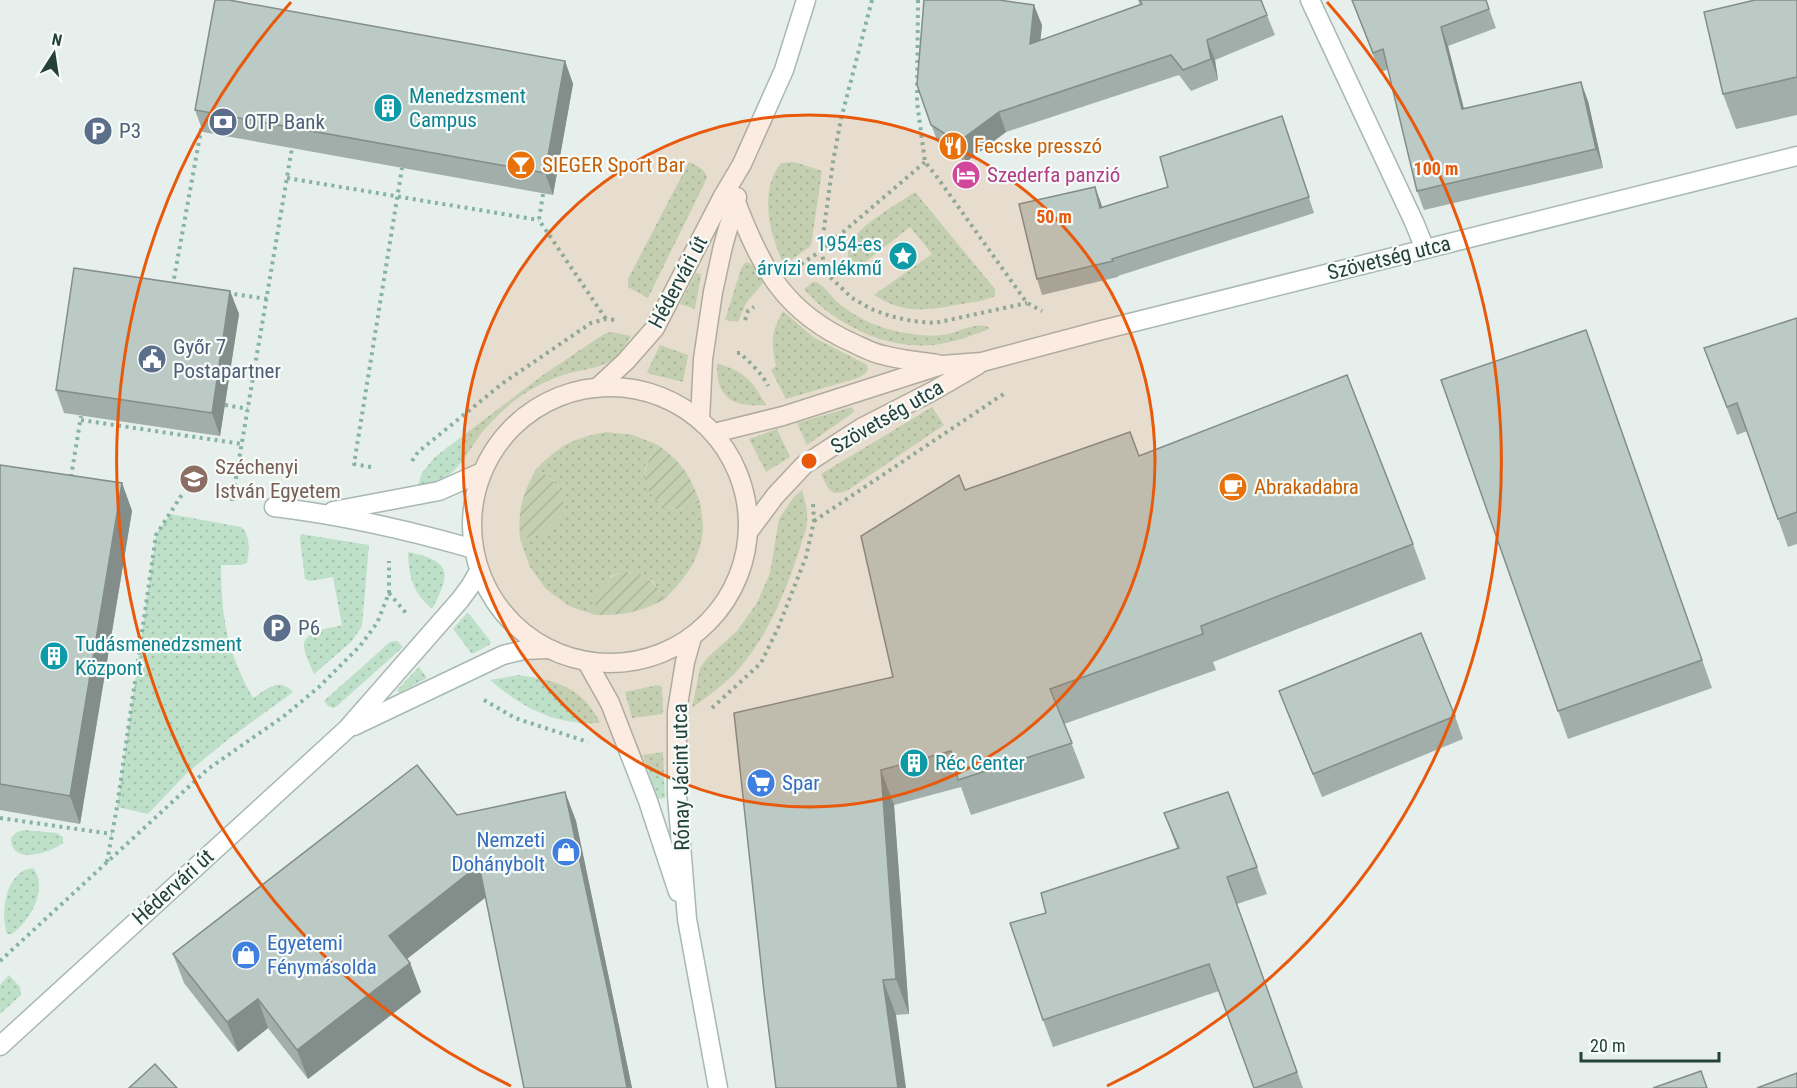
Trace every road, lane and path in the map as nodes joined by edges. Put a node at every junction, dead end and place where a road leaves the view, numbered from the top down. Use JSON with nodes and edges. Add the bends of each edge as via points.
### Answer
{"nodes":[{"id":1,"x":806,"y":0,"type":"edge"},
{"id":2,"x":872,"y":0,"type":"edge"},
{"id":3,"x":918,"y":0,"type":"edge"},
{"id":4,"x":1310,"y":0,"type":"edge"},
{"id":5,"x":202,"y":121,"type":"edge"},
{"id":6,"x":292,"y":148,"type":"edge"},
{"id":7,"x":1797,"y":156,"type":"edge"},
{"id":8,"x":925,"y":162,"type":"junction"},
{"id":9,"x":742,"y":164,"type":"junction"},
{"id":10,"x":402,"y":168,"type":"edge"},
{"id":11,"x":287,"y":178,"type":"junction"},
{"id":12,"x":543,"y":194,"type":"edge"},
{"id":13,"x":398,"y":196,"type":"junction"},
{"id":14,"x":736,"y":202,"type":"junction"},
{"id":15,"x":539,"y":220,"type":"junction"},
{"id":16,"x":1425,"y":249,"type":"junction"},
{"id":17,"x":821,"y":251,"type":"junction"},
{"id":18,"x":798,"y":266,"type":"dead end"},
{"id":19,"x":185,"y":286,"type":"edge"},
{"id":20,"x":220,"y":292,"type":"edge"},
{"id":21,"x":267,"y":299,"type":"junction"},
{"id":22,"x":606,"y":319,"type":"junction"},
{"id":23,"x":627,"y":321,"type":"dead end"},
{"id":24,"x":740,"y":353,"type":"dead end"},
{"id":25,"x":982,"y":362,"type":"junction"},
{"id":26,"x":942,"y":365,"type":"junction"},
{"id":27,"x":597,"y":388,"type":"junction"},
{"id":28,"x":1005,"y":393,"type":"dead end"},
{"id":29,"x":772,"y":394,"type":"dead end"},
{"id":30,"x":225,"y":405,"type":"dead end"},
{"id":31,"x":248,"y":409,"type":"junction"},
{"id":32,"x":700,"y":420,"type":"junction"},
{"id":33,"x":714,"y":433,"type":"junction"},
{"id":34,"x":242,"y":444,"type":"junction"},
{"id":35,"x":409,"y":466,"type":"dead end"},
{"id":36,"x":372,"y":468,"type":"dead end"},
{"id":37,"x":482,"y":472,"type":"junction"},
{"id":38,"x":71,"y":477,"type":"edge"},
{"id":39,"x":183,"y":493,"type":"dead end"},
{"id":40,"x":232,"y":501,"type":"dead end"},
{"id":41,"x":274,"y":507,"type":"dead end"},
{"id":42,"x":322,"y":513,"type":"junction"},
{"id":43,"x":749,"y":531,"type":"junction"},
{"id":44,"x":474,"y":549,"type":"junction"},
{"id":45,"x":389,"y":559,"type":"dead end"},
{"id":46,"x":479,"y":571,"type":"junction"},
{"id":47,"x":692,"y":637,"type":"junction"},
{"id":48,"x":548,"y":649,"type":"junction"},
{"id":49,"x":587,"y":662,"type":"junction"},
{"id":50,"x":480,"y":697,"type":"dead end"},
{"id":51,"x":712,"y":709,"type":"dead end"},
{"id":52,"x":347,"y":729,"type":"junction"},
{"id":53,"x":598,"y":745,"type":"dead end"},
{"id":54,"x":0,"y":818,"type":"edge"},
{"id":55,"x":112,"y":834,"type":"junction"},
{"id":56,"x":106,"y":863,"type":"junction"},
{"id":57,"x":687,"y":919,"type":"junction"},
{"id":58,"x":0,"y":961,"type":"edge"},
{"id":59,"x":0,"y":1046,"type":"edge"},
{"id":60,"x":718,"y":1088,"type":"edge"}],
"edges":[{"from":1,"to":9,"type":"street","name":"Hédervári út","via":[[784,70]]},
{"from":2,"to":17,"type":"path","via":[[841,118]]},
{"from":3,"to":8,"type":"path","via":[[917,102]]},
{"from":4,"to":16,"type":"street"},
{"from":5,"to":19,"type":"path","via":[[173,284]]},
{"from":6,"to":11,"type":"path"},
{"from":7,"to":16,"type":"street","name":"Szövetség utca"},
{"from":8,"to":17,"type":"path"},
{"from":8,"to":17,"type":"path","via":[[1026,303],[934,323],[890,316],[852,298],[827,274]]},
{"from":9,"to":14,"type":"street","name":"Hédervári út"},
{"from":9,"to":27,"type":"street","name":"Hédervári út","via":[[655,328]]},
{"from":10,"to":13,"type":"path"},
{"from":11,"to":13,"type":"path"},
{"from":11,"to":21,"type":"path"},
{"from":12,"to":15,"type":"path"},
{"from":13,"to":15,"type":"path"},
{"from":13,"to":36,"type":"path","via":[[354,464]]},
{"from":14,"to":26,"type":"street","via":[[762,262],[799,310],[832,334],[880,355]]},
{"from":14,"to":32,"type":"street","name":"Hédervári út","via":[[713,292],[703,359]]},
{"from":15,"to":22,"type":"path"},
{"from":16,"to":25,"type":"street","name":"Szövetség utca"},
{"from":17,"to":18,"type":"path"},
{"from":20,"to":21,"type":"path"},
{"from":21,"to":31,"type":"path"},
{"from":22,"to":23,"type":"path"},
{"from":22,"to":35,"type":"path","via":[[591,324],[503,383],[418,452]]},
{"from":24,"to":29,"type":"path","via":[[765,379]]},
{"from":25,"to":26,"type":"street","name":"Szövetség utca"},
{"from":25,"to":43,"type":"street","name":"Szövetség utca","via":[[861,428],[804,465]]},
{"from":26,"to":33,"type":"street","name":"Szövetség utca","via":[[783,416]]},
{"from":27,"to":32,"type":"street","via":[[634,389],[669,400]]},
{"from":27,"to":37,"type":"street","via":[[561,396],[528,414],[501,440]]},
{"from":28,"to":51,"type":"path","via":[[814,521],[792,595],[761,663]]},
{"from":30,"to":31,"type":"path"},
{"from":31,"to":34,"type":"path"},
{"from":32,"to":33,"type":"street"},
{"from":33,"to":43,"type":"street","via":[[733,462],[746,495]]},
{"from":34,"to":38,"type":"path","via":[[81,418]]},
{"from":34,"to":40,"type":"path"},
{"from":37,"to":42,"type":"street","via":[[439,491]]},
{"from":37,"to":44,"type":"street","via":[[472,511]]},
{"from":39,"to":55,"type":"path","via":[[156,535]]},
{"from":41,"to":42,"type":"street"},
{"from":42,"to":44,"type":"street"},
{"from":43,"to":47,"type":"street","via":[[741,572],[722,608]]},
{"from":44,"to":46,"type":"street"},
{"from":45,"to":56,"type":"path","via":[[388,593],[377,623],[360,646],[284,716],[208,769]]},
{"from":46,"to":48,"type":"street","via":[[495,603],[519,629]]},
{"from":46,"to":52,"type":"street","name":"Hédervári út","via":[[460,600]]},
{"from":47,"to":49,"type":"street","via":[[660,654],[624,663]]},
{"from":47,"to":57,"type":"street","name":"Rónay Jácint utca","via":[[680,686],[676,732]]},
{"from":48,"to":49,"type":"street"},
{"from":48,"to":52,"type":"street","name":"Hédervári út","via":[[503,655]]},
{"from":49,"to":57,"type":"street","name":"Rónay Jácint utca","via":[[610,703]]},
{"from":50,"to":53,"type":"path","via":[[515,718]]},
{"from":52,"to":59,"type":"street","name":"Hédervári út"},
{"from":54,"to":55,"type":"path"},
{"from":55,"to":56,"type":"path"},
{"from":56,"to":58,"type":"path"},
{"from":57,"to":60,"type":"street","name":"Rónay Jácint utca"}]}
